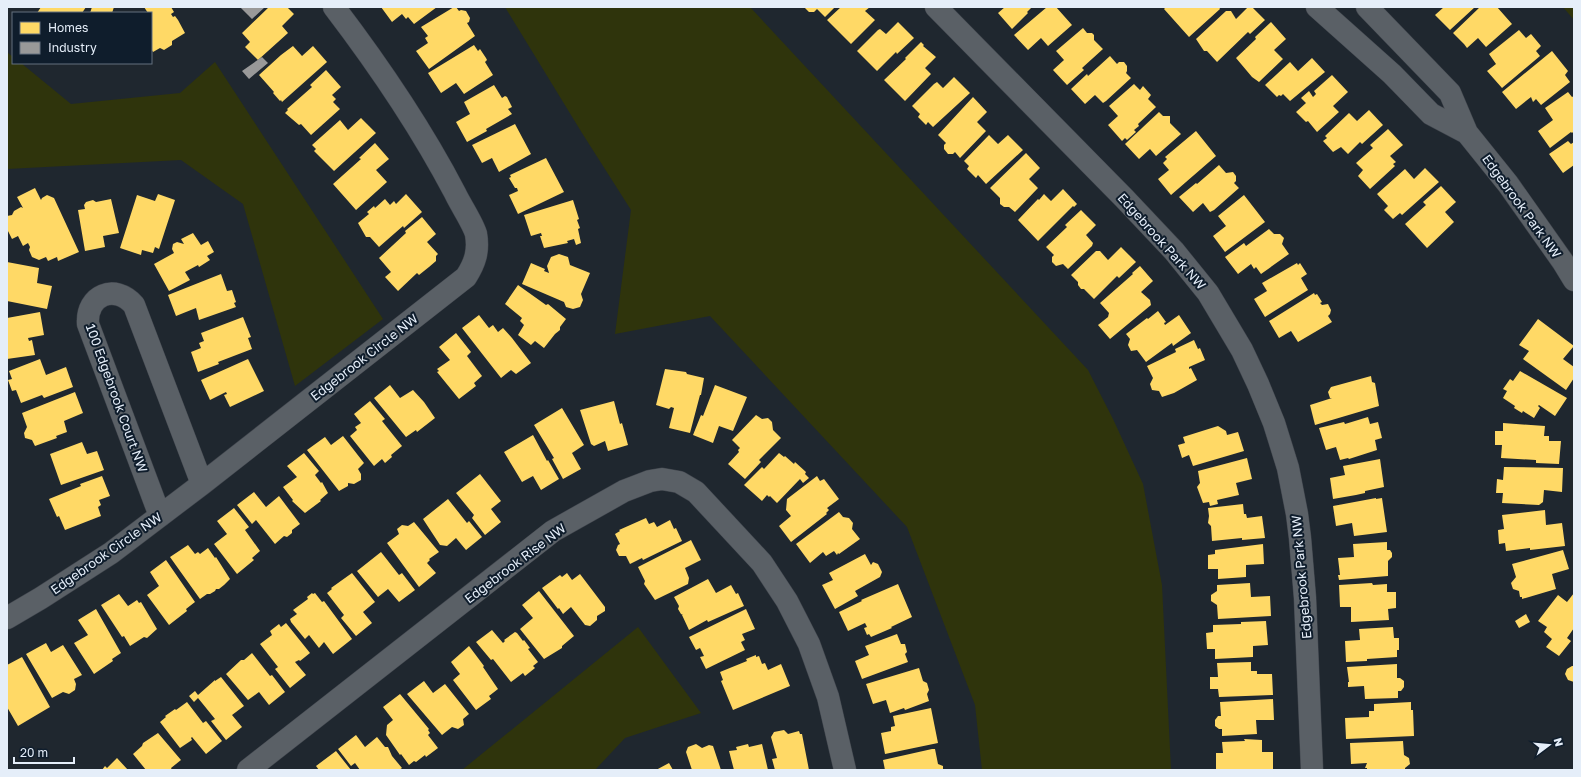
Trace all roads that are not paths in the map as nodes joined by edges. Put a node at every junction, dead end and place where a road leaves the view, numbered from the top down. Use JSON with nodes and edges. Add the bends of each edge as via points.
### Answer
{"nodes":[{"id":1,"x":334,"y":7,"type":"edge"},
{"id":2,"x":936,"y":7,"type":"edge"},
{"id":3,"x":1317,"y":7,"type":"edge"},
{"id":4,"x":1369,"y":8,"type":"edge"},
{"id":5,"x":1349,"y":34,"type":"junction"},
{"id":6,"x":1467,"y":133,"type":"junction"},
{"id":7,"x":1574,"y":280,"type":"edge"},
{"id":8,"x":202,"y":484,"type":"junction"},
{"id":9,"x":160,"y":516,"type":"junction"},
{"id":10,"x":7,"y":618,"type":"edge"},
{"id":11,"x":248,"y":770,"type":"edge"},
{"id":12,"x":845,"y":770,"type":"edge"},
{"id":13,"x":1312,"y":770,"type":"edge"}],
"edges":[{"from":1,"to":8,"type":"street","name":"Edgebrook Circle NW","via":[[366,48],[444,171],[476,232],[474,264],[466,277]]},
{"from":2,"to":13,"type":"street","name":"Edgebrook Park NW","via":[[1174,250],[1208,293],[1242,350],[1274,423],[1288,468],[1297,514],[1305,598]]},
{"from":3,"to":5,"type":"street","name":"Edgebrook Park NW"},
{"from":4,"to":5,"type":"street"},
{"from":4,"to":6,"type":"street","name":"Edgebrook Park NW","via":[[1450,94]]},
{"from":5,"to":6,"type":"street","name":"Edgebrook Park NW","via":[[1431,114]]},
{"from":6,"to":7,"type":"street","name":"Edgebrook Park NW","via":[[1508,184]]},
{"from":8,"to":9,"type":"street","name":"Edgebrook Circle NW"},
{"from":8,"to":9,"type":"street","name":"100 Edgebrook Court NW","via":[[134,304],[122,295],[114,293],[99,297],[90,309],[88,324]]},
{"from":9,"to":10,"type":"street","name":"Edgebrook Circle NW","via":[[111,553]]},
{"from":11,"to":12,"type":"street","name":"Edgebrook Rise NW","via":[[553,531],[624,491],[662,479],[679,482],[696,492],[762,563],[787,601],[809,644],[828,697]]}]}
